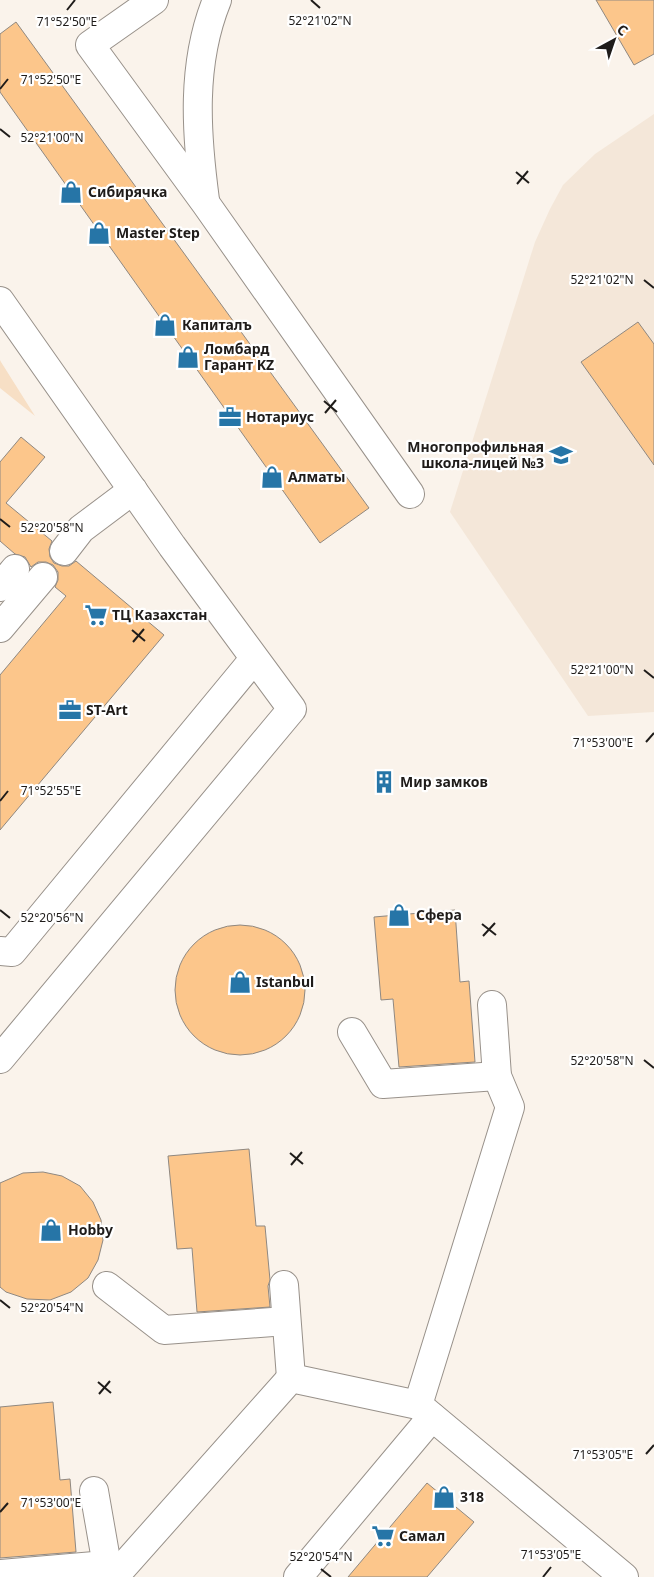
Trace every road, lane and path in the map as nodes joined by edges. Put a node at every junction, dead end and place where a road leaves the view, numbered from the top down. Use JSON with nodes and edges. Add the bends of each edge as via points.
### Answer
{"nodes":[{"id":1,"x":154,"y":0,"type":"edge"},
{"id":2,"x":217,"y":0,"type":"edge"},
{"id":3,"x":206,"y":204,"type":"junction"},
{"id":4,"x":0,"y":301,"type":"edge"},
{"id":5,"x":133,"y":490,"type":"junction"},
{"id":6,"x":410,"y":494,"type":"dead end"},
{"id":7,"x":64,"y":551,"type":"dead end"},
{"id":8,"x":43,"y":577,"type":"dead end"},
{"id":9,"x":0,"y":628,"type":"edge"},
{"id":10,"x":254,"y":659,"type":"junction"},
{"id":11,"x":0,"y":951,"type":"edge"},
{"id":12,"x":492,"y":1005,"type":"dead end"},
{"id":13,"x":352,"y":1032,"type":"dead end"},
{"id":14,"x":0,"y":1059,"type":"edge"},
{"id":15,"x":498,"y":1076,"type":"junction"},
{"id":16,"x":284,"y":1285,"type":"dead end"},
{"id":17,"x":107,"y":1286,"type":"dead end"},
{"id":18,"x":286,"y":1321,"type":"junction"},
{"id":19,"x":291,"y":1378,"type":"junction"},
{"id":20,"x":425,"y":1411,"type":"junction"},
{"id":21,"x":94,"y":1491,"type":"dead end"},
{"id":22,"x":110,"y":1573,"type":"edge"},
{"id":23,"x":0,"y":1574,"type":"edge"},
{"id":24,"x":298,"y":1577,"type":"edge"},
{"id":25,"x":624,"y":1577,"type":"edge"}],
"edges":[{"from":1,"to":3,"type":"street","via":[[90,45]]},
{"from":2,"to":3,"type":"street","via":[[201,54],[198,93],[199,152]]},
{"from":3,"to":6,"type":"street"},
{"from":4,"to":5,"type":"street"},
{"from":5,"to":7,"type":"street","via":[[81,529]]},
{"from":5,"to":10,"type":"street"},
{"from":8,"to":9,"type":"street"},
{"from":10,"to":11,"type":"street","via":[[12,952]]},
{"from":10,"to":14,"type":"street","via":[[292,710]]},
{"from":12,"to":15,"type":"street"},
{"from":13,"to":15,"type":"street","via":[[383,1084]]},
{"from":15,"to":20,"type":"street","via":[[510,1107]]},
{"from":16,"to":18,"type":"street"},
{"from":17,"to":18,"type":"street","via":[[164,1330]]},
{"from":18,"to":19,"type":"street"},
{"from":19,"to":20,"type":"street"},
{"from":19,"to":22,"type":"street"},
{"from":20,"to":24,"type":"street"},
{"from":20,"to":25,"type":"street"},
{"from":21,"to":22,"type":"street"},
{"from":22,"to":23,"type":"street"}]}
